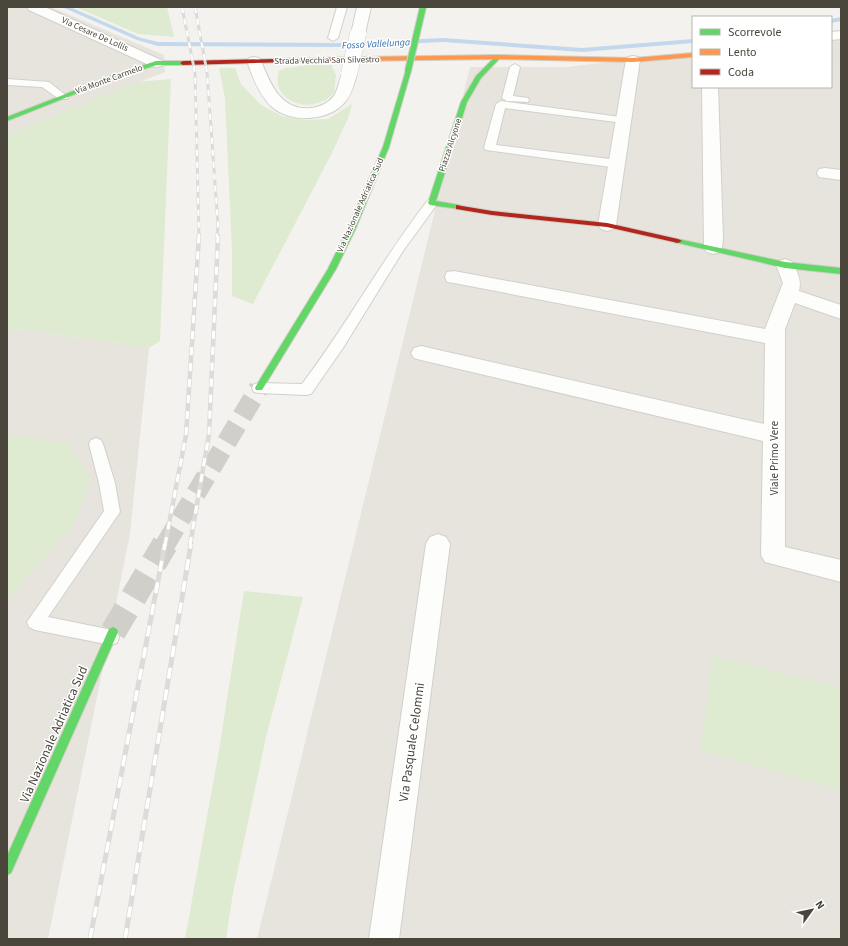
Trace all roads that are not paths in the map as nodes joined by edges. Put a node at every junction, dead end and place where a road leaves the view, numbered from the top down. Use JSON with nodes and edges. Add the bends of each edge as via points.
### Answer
{"nodes":[{"id":1,"x":34,"y":7,"type":"edge"},
{"id":2,"x":342,"y":7,"type":"edge"},
{"id":3,"x":364,"y":7,"type":"edge"},
{"id":4,"x":423,"y":7,"type":"edge"},
{"id":5,"x":333,"y":38,"type":"dead end"},
{"id":6,"x":692,"y":55,"type":"edge"},
{"id":7,"x":498,"y":57,"type":"junction"},
{"id":8,"x":633,"y":60,"type":"junction"},
{"id":9,"x":254,"y":61,"type":"junction"},
{"id":10,"x":156,"y":62,"type":"junction"},
{"id":11,"x":515,"y":67,"type":"dead end"},
{"id":12,"x":7,"y":82,"type":"edge"},
{"id":13,"x":710,"y":88,"type":"edge"},
{"id":14,"x":63,"y":97,"type":"junction"},
{"id":15,"x":625,"y":117,"type":"junction"},
{"id":16,"x":7,"y":119,"type":"edge"},
{"id":17,"x":618,"y":164,"type":"junction"},
{"id":18,"x":432,"y":203,"type":"junction"},
{"id":19,"x":607,"y":225,"type":"junction"},
{"id":20,"x":713,"y":248,"type":"junction"},
{"id":21,"x":784,"y":265,"type":"junction"},
{"id":22,"x":841,"y":271,"type":"edge"},
{"id":23,"x":454,"y":277,"type":"dead end"},
{"id":24,"x":789,"y":294,"type":"junction"},
{"id":25,"x":841,"y":312,"type":"edge"},
{"id":26,"x":775,"y":338,"type":"junction"},
{"id":27,"x":421,"y":353,"type":"dead end"},
{"id":28,"x":259,"y":388,"type":"joint"},
{"id":29,"x":774,"y":435,"type":"junction"},
{"id":30,"x":96,"y":444,"type":"dead end"},
{"id":31,"x":438,"y":544,"type":"dead end"},
{"id":32,"x":841,"y":571,"type":"edge"},
{"id":33,"x":112,"y":634,"type":"joint"},
{"id":34,"x":7,"y":869,"type":"edge"},
{"id":35,"x":384,"y":939,"type":"edge"}],
"edges":[{"from":1,"to":10,"type":"street","name":"Via Cesare De Lollis"},
{"from":2,"to":5,"type":"lane"},
{"from":3,"to":9,"type":"street","bridge":true,"via":[[349,74],[342,95],[335,104],[318,111],[299,112],[285,109],[274,100]]},
{"from":4,"to":28,"type":"street","name":"Via Nazionale Adriatica Sud","bridge":true,"via":[[386,147],[351,230],[332,269]]},
{"from":6,"to":8,"type":"street"},
{"from":7,"to":8,"type":"street"},
{"from":7,"to":9,"type":"street","name":"Strada Vecchia San Silvestro"},
{"from":7,"to":18,"type":"street","name":"Piazza Alcyone","via":[[478,77],[464,102]]},
{"from":8,"to":15,"type":"street"},
{"from":9,"to":10,"type":"street","name":"Strada Vecchia San Silvestro"},
{"from":10,"to":14,"type":"street","name":"Via Monte Carmelo"},
{"from":11,"to":15,"type":"lane","via":[[507,98]]},
{"from":12,"to":14,"type":"lane","name":"Via Monte Carmelo","via":[[45,84]]},
{"from":13,"to":20,"type":"street"},
{"from":14,"to":16,"type":"street","name":"Via Monte Carmelo"},
{"from":15,"to":17,"type":"street"},
{"from":15,"to":17,"type":"lane","via":[[500,104],[490,148]]},
{"from":17,"to":19,"type":"street"},
{"from":18,"to":19,"type":"street","via":[[492,213]]},
{"from":18,"to":28,"type":"lane","via":[[413,227],[328,363],[306,390]]},
{"from":19,"to":20,"type":"street"},
{"from":20,"to":21,"type":"street"},
{"from":21,"to":22,"type":"street"},
{"from":21,"to":24,"type":"street","via":[[792,283]]},
{"from":23,"to":26,"type":"street"},
{"from":24,"to":25,"type":"street"},
{"from":24,"to":26,"type":"street","name":"Viale Primo Vere","via":[[775,329]]},
{"from":26,"to":29,"type":"street","name":"Viale Primo Vere"},
{"from":27,"to":29,"type":"street"},
{"from":29,"to":32,"type":"street","name":"Viale Primo Vere","via":[[773,555]]},
{"from":30,"to":33,"type":"lane","via":[[112,512],[35,622]]},
{"from":31,"to":35,"type":"street","name":"Via Pasquale Celommi"},
{"from":33,"to":34,"type":"street","name":"Via Nazionale Adriatica Sud"}]}
